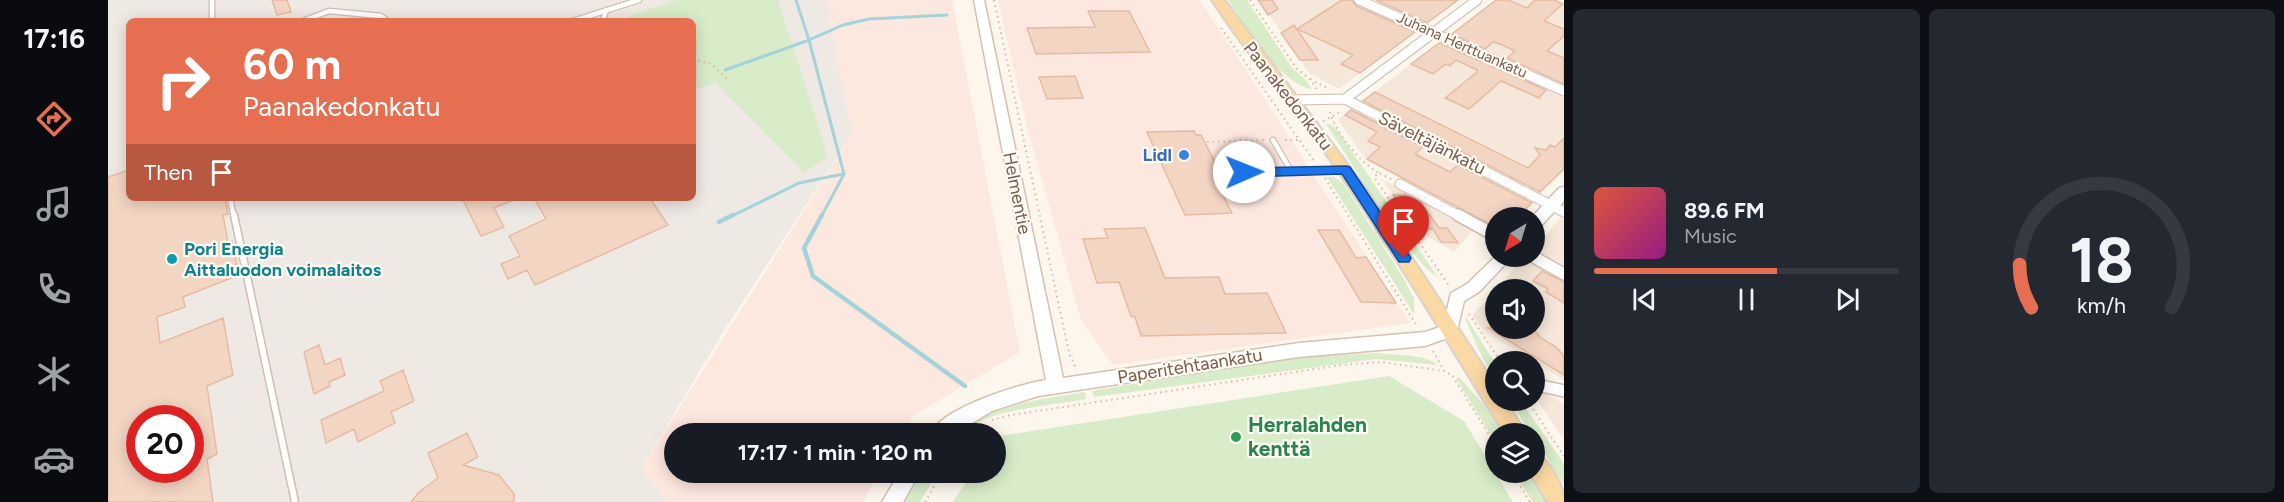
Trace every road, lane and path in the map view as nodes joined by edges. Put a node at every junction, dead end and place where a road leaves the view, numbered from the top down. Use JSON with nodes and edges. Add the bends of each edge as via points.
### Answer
{"nodes":[{"id":1,"x":212,"y":0,"type":"edge"},
{"id":2,"x":639,"y":0,"type":"edge"},
{"id":3,"x":979,"y":0,"type":"edge"},
{"id":4,"x":994,"y":0,"type":"edge"},
{"id":5,"x":1218,"y":0,"type":"edge"},
{"id":6,"x":1359,"y":0,"type":"edge"},
{"id":7,"x":1477,"y":0,"type":"edge"},
{"id":8,"x":606,"y":10,"type":"junction"},
{"id":9,"x":212,"y":18,"type":"edge"},
{"id":10,"x":311,"y":18,"type":"edge"},
{"id":11,"x":383,"y":18,"type":"edge"},
{"id":12,"x":582,"y":18,"type":"edge"},
{"id":13,"x":604,"y":18,"type":"edge"},
{"id":14,"x":1217,"y":21,"type":"dead end"},
{"id":15,"x":1433,"y":33,"type":"junction"},
{"id":16,"x":696,"y":60,"type":"edge"},
{"id":17,"x":730,"y":81,"type":"dead end"},
{"id":18,"x":1564,"y":91,"type":"edge"},
{"id":19,"x":1346,"y":99,"type":"junction"},
{"id":20,"x":1294,"y":100,"type":"junction"},
{"id":21,"x":1355,"y":104,"type":"junction"},
{"id":22,"x":1311,"y":122,"type":"junction"},
{"id":23,"x":1273,"y":140,"type":"junction"},
{"id":24,"x":1300,"y":140,"type":"junction"},
{"id":25,"x":1207,"y":142,"type":"dead end"},
{"id":26,"x":1367,"y":167,"type":"dead end"},
{"id":27,"x":1346,"y":170,"type":"junction"},
{"id":28,"x":1291,"y":171,"type":"junction"},
{"id":29,"x":1320,"y":171,"type":"junction"},
{"id":30,"x":1228,"y":172,"type":"dead end"},
{"id":31,"x":1374,"y":177,"type":"junction"},
{"id":32,"x":1400,"y":184,"type":"joint"},
{"id":33,"x":1564,"y":192,"type":"edge"},
{"id":34,"x":231,"y":201,"type":"edge"},
{"id":35,"x":1558,"y":208,"type":"edge"},
{"id":36,"x":1545,"y":217,"type":"edge"},
{"id":37,"x":1485,"y":230,"type":"edge"},
{"id":38,"x":1545,"y":263,"type":"edge"},
{"id":39,"x":1495,"y":267,"type":"edge"},
{"id":40,"x":1564,"y":274,"type":"edge"},
{"id":41,"x":1457,"y":297,"type":"junction"},
{"id":42,"x":1450,"y":330,"type":"junction"},
{"id":43,"x":1425,"y":339,"type":"junction"},
{"id":44,"x":1494,"y":351,"type":"edge"},
{"id":45,"x":1444,"y":371,"type":"junction"},
{"id":46,"x":1083,"y":382,"type":"junction"},
{"id":47,"x":1056,"y":386,"type":"junction"},
{"id":48,"x":1545,"y":387,"type":"edge"},
{"id":49,"x":1564,"y":392,"type":"edge"},
{"id":50,"x":1534,"y":411,"type":"edge"},
{"id":51,"x":986,"y":422,"type":"dead end"},
{"id":52,"x":954,"y":423,"type":"edge"},
{"id":53,"x":1509,"y":423,"type":"edge"},
{"id":54,"x":1485,"y":428,"type":"edge"},
{"id":55,"x":1564,"y":456,"type":"edge"},
{"id":56,"x":1545,"y":479,"type":"edge"},
{"id":57,"x":904,"y":483,"type":"edge"},
{"id":58,"x":936,"y":483,"type":"edge"},
{"id":59,"x":1519,"y":483,"type":"edge"},
{"id":60,"x":295,"y":502,"type":"edge"},
{"id":61,"x":892,"y":502,"type":"edge"},
{"id":62,"x":925,"y":502,"type":"edge"},
{"id":63,"x":1530,"y":502,"type":"edge"},
{"id":64,"x":1560,"y":502,"type":"edge"}],
"edges":[{"from":1,"to":9,"type":"lane"},
{"from":2,"to":8,"type":"lane"},
{"from":3,"to":47,"type":"street","name":"Helmentie"},
{"from":4,"to":46,"type":"path","via":[[1069,353]]},
{"from":5,"to":20,"type":"main road","name":"Paanakedonkatu","via":[[1242,38]]},
{"from":6,"to":15,"type":"street","name":"Juhana Herttuankatu"},
{"from":7,"to":15,"type":"street"},
{"from":8,"to":12,"type":"lane"},
{"from":8,"to":13,"type":"lane"},
{"from":10,"to":11,"type":"lane","via":[[329,11]]},
{"from":14,"to":24,"type":"path"},
{"from":15,"to":18,"type":"street","name":"Juhana Herttuankatu"},
{"from":15,"to":19,"type":"street"},
{"from":16,"to":17,"type":"path","via":[[711,64]]},
{"from":19,"to":20,"type":"street"},
{"from":19,"to":21,"type":"street","name":"Säveltäjänkatu"},
{"from":20,"to":22,"type":"main road","name":"Paanakedonkatu"},
{"from":21,"to":22,"type":"path","via":[[1326,121]]},
{"from":21,"to":35,"type":"street","name":"Säveltäjänkatu"},
{"from":22,"to":27,"type":"main road","name":"Paanakedonkatu"},
{"from":23,"to":24,"type":"path"},
{"from":23,"to":25,"type":"path"},
{"from":23,"to":28,"type":"lane"},
{"from":24,"to":29,"type":"path"},
{"from":26,"to":31,"type":"path"},
{"from":27,"to":29,"type":"lane"},
{"from":27,"to":42,"type":"main road","name":"Paanakedonkatu"},
{"from":28,"to":29,"type":"lane"},
{"from":28,"to":30,"type":"lane"},
{"from":29,"to":43,"type":"path"},
{"from":31,"to":32,"type":"path","via":[[1379,173]]},
{"from":31,"to":41,"type":"path"},
{"from":32,"to":37,"type":"street"},
{"from":33,"to":35,"type":"street"},
{"from":34,"to":60,"type":"lane"},
{"from":35,"to":36,"type":"street"},
{"from":38,"to":40,"type":"street"},
{"from":39,"to":41,"type":"street"},
{"from":41,"to":42,"type":"street"},
{"from":41,"to":44,"type":"path"},
{"from":42,"to":43,"type":"street","name":"Paperitehtaankatu"},
{"from":42,"to":53,"type":"main road","name":"Paanakedonkatu"},
{"from":43,"to":45,"type":"path"},
{"from":43,"to":46,"type":"street","name":"Paperitehtaankatu","via":[[1299,350]]},
{"from":45,"to":51,"type":"path","via":[[1382,362],[1341,365]]},
{"from":45,"to":54,"type":"path","via":[[1452,375]]},
{"from":46,"to":47,"type":"street","name":"Paperitehtaankatu"},
{"from":47,"to":52,"type":"street","name":"Paperitehtaankatu","via":[[1000,399]]},
{"from":48,"to":49,"type":"street"},
{"from":50,"to":55,"type":"path"},
{"from":56,"to":64,"type":"main road"},
{"from":57,"to":61,"type":"street"},
{"from":58,"to":62,"type":"path"},
{"from":59,"to":63,"type":"path"}]}
